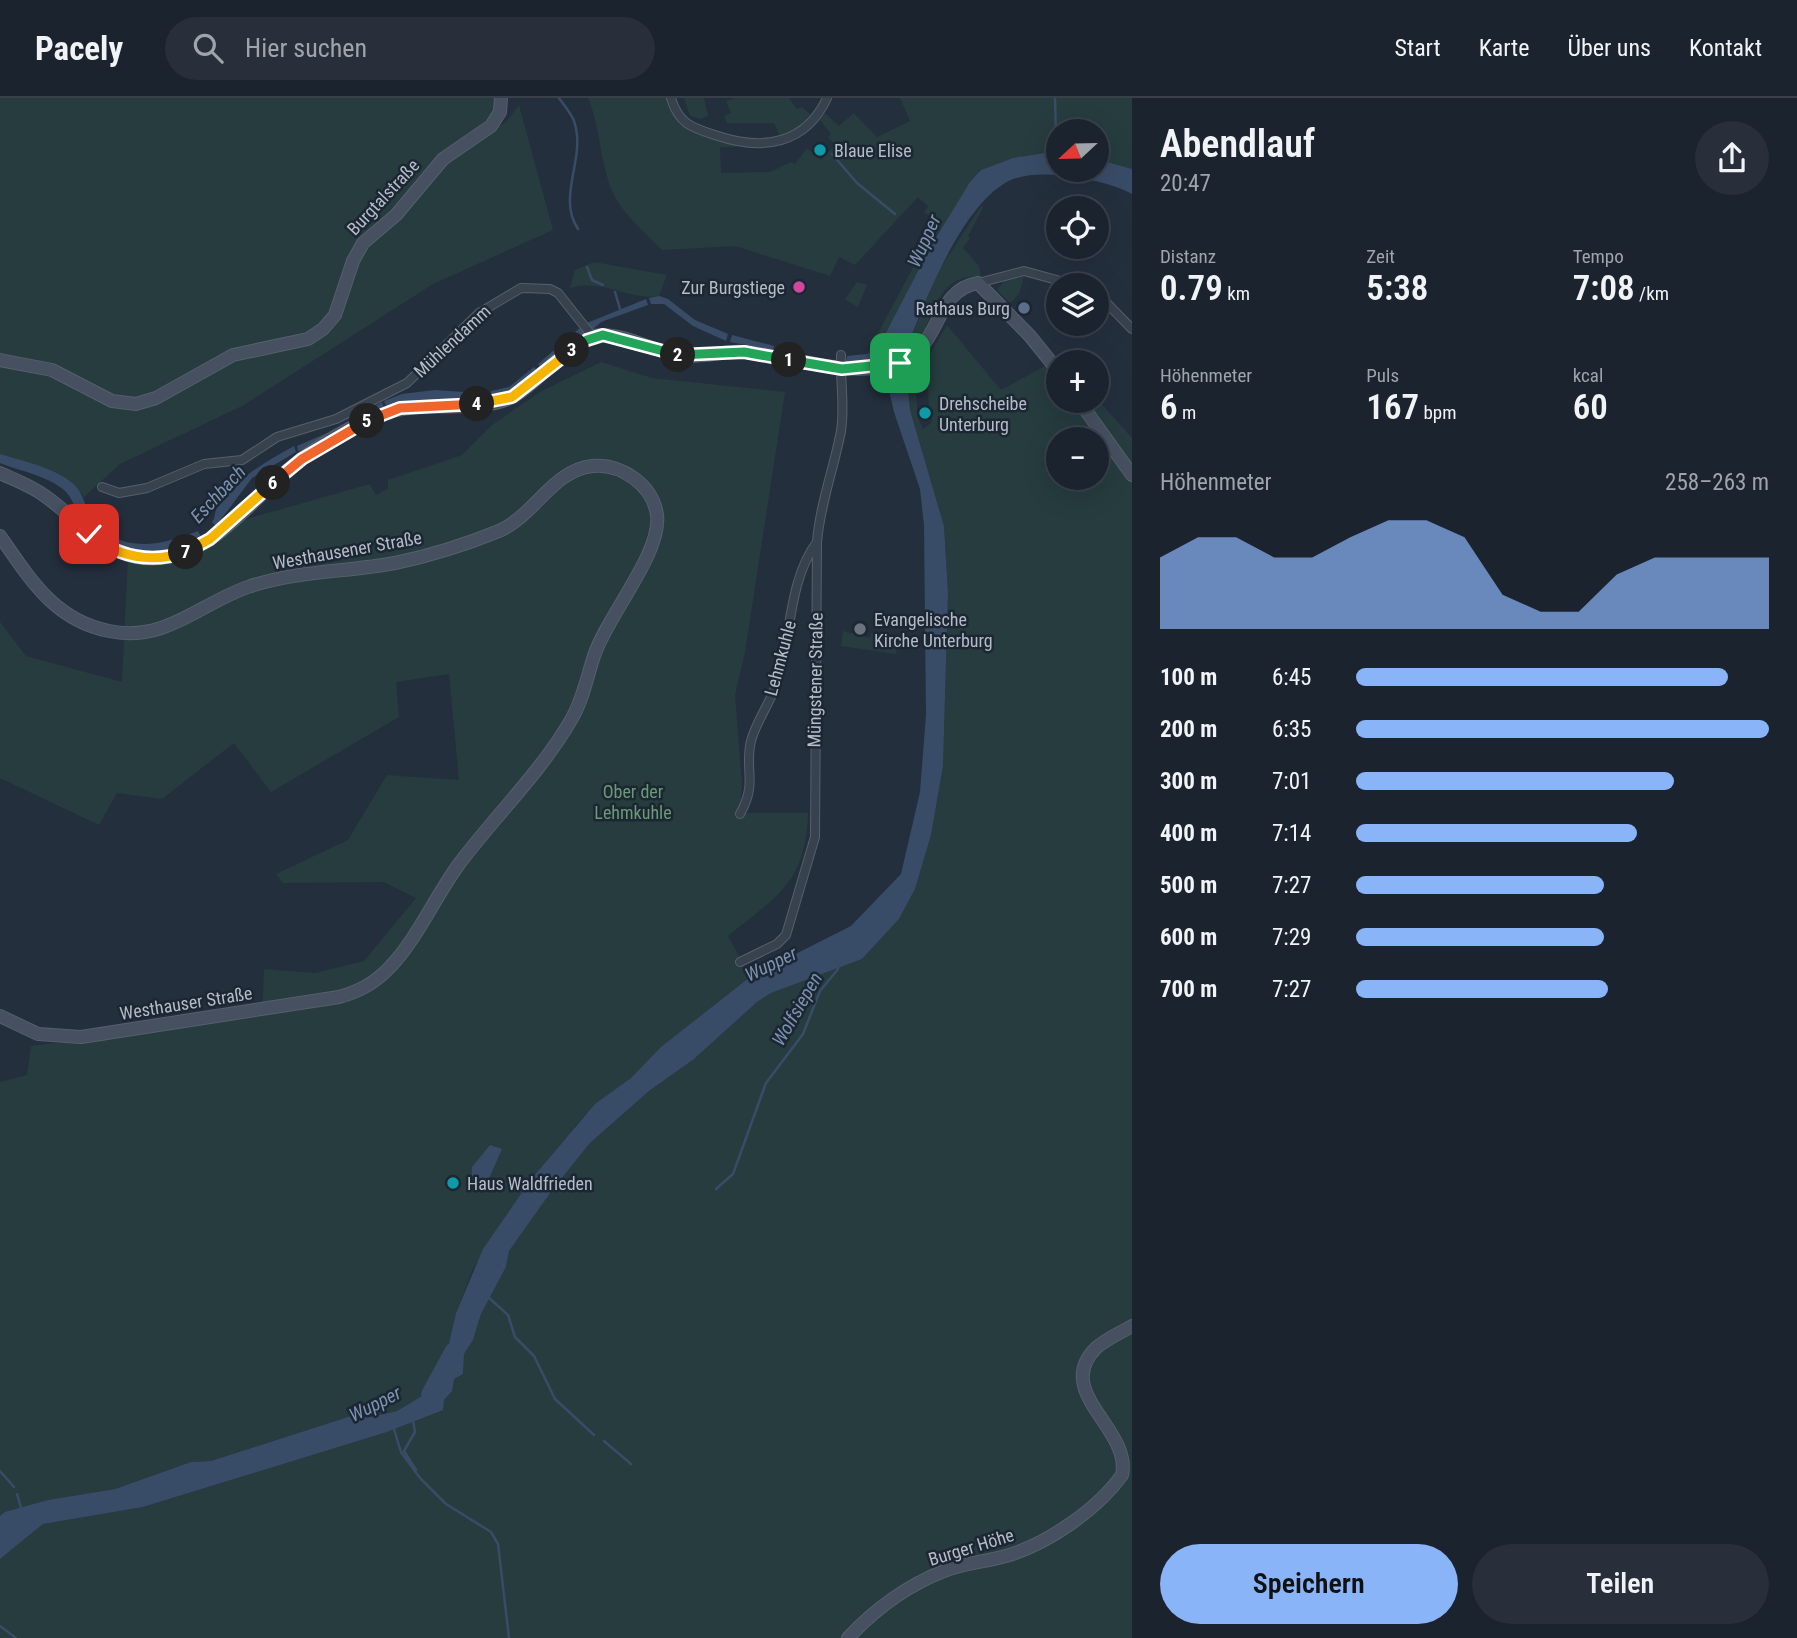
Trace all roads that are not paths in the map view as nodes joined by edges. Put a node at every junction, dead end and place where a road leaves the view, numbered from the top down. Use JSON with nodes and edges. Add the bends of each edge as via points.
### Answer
{"nodes":[{"id":1,"x":500,"y":98,"type":"edge"},
{"id":2,"x":671,"y":98,"type":"edge"},
{"id":3,"x":827,"y":98,"type":"edge"},
{"id":4,"x":1046,"y":277,"type":"edge"},
{"id":5,"x":978,"y":283,"type":"junction"},
{"id":6,"x":1109,"y":305,"type":"edge"},
{"id":7,"x":1132,"y":329,"type":"edge"},
{"id":8,"x":589,"y":332,"type":"junction"},
{"id":9,"x":1046,"y":356,"type":"edge"},
{"id":10,"x":0,"y":360,"type":"edge"},
{"id":11,"x":842,"y":365,"type":"junction"},
{"id":12,"x":1088,"y":413,"type":"edge"},
{"id":13,"x":0,"y":473,"type":"edge"},
{"id":14,"x":1132,"y":475,"type":"edge"},
{"id":15,"x":102,"y":487,"type":"dead end"},
{"id":16,"x":0,"y":536,"type":"edge"},
{"id":17,"x":817,"y":542,"type":"junction"},
{"id":18,"x":740,"y":814,"type":"dead end"},
{"id":19,"x":740,"y":962,"type":"dead end"},
{"id":20,"x":376,"y":980,"type":"joint"},
{"id":21,"x":0,"y":1016,"type":"edge"},
{"id":22,"x":1132,"y":1326,"type":"edge"},
{"id":23,"x":848,"y":1638,"type":"edge"}],
"edges":[{"from":1,"to":10,"type":"main road","name":"Burgtalstraße","via":[[500,112],[491,126],[443,159],[396,215],[363,243],[335,315],[307,340],[233,355],[156,398],[135,404],[112,401],[52,370]]},
{"from":2,"to":3,"type":"street","via":[[681,122],[751,143],[796,134],[817,118]]},
{"from":4,"to":5,"type":"street","via":[[1024,271]]},
{"from":5,"to":9,"type":"main road"},
{"from":5,"to":11,"type":"main road","via":[[956,290],[927,342],[909,359],[883,367]]},
{"from":6,"to":7,"type":"street"},
{"from":8,"to":11,"type":"main road","via":[[681,356],[744,352]]},
{"from":8,"to":13,"type":"main road","via":[[506,400],[400,408],[363,423],[297,463],[205,543],[174,556],[150,558],[115,551],[42,494]]},
{"from":8,"to":15,"type":"street","name":"Mühlendamm","via":[[558,293],[529,287],[515,290],[479,313],[407,383],[336,419],[277,437],[242,460],[204,464],[148,488],[119,493]]},
{"from":11,"to":17,"type":"street","name":"Müngstener Straße","via":[[841,431]]},
{"from":12,"to":14,"type":"main road"},
{"from":16,"to":20,"type":"main road","name":"Westhausener Straße","via":[[31,582],[62,612],[111,632],[144,632],[186,620],[250,586],[395,563],[495,533],[521,518],[567,475],[586,467],[615,469],[645,488],[657,514],[655,537],[600,641],[572,719],[458,865],[399,957]]},
{"from":17,"to":18,"type":"street","name":"Lehmkuhle","via":[[796,592],[775,688],[752,739],[751,791]]},
{"from":17,"to":19,"type":"street","name":"Müngstener Straße","via":[[813,850],[786,935]]},
{"from":20,"to":21,"type":"main road","name":"Westhauser Straße","via":[[340,997],[81,1037],[38,1034]]},
{"from":22,"to":23,"type":"main road","name":"Burger Höhe","via":[[1097,1348],[1086,1367],[1089,1388],[1129,1448],[1128,1464],[1118,1480],[1077,1517],[1036,1544],[931,1576]]}]}
